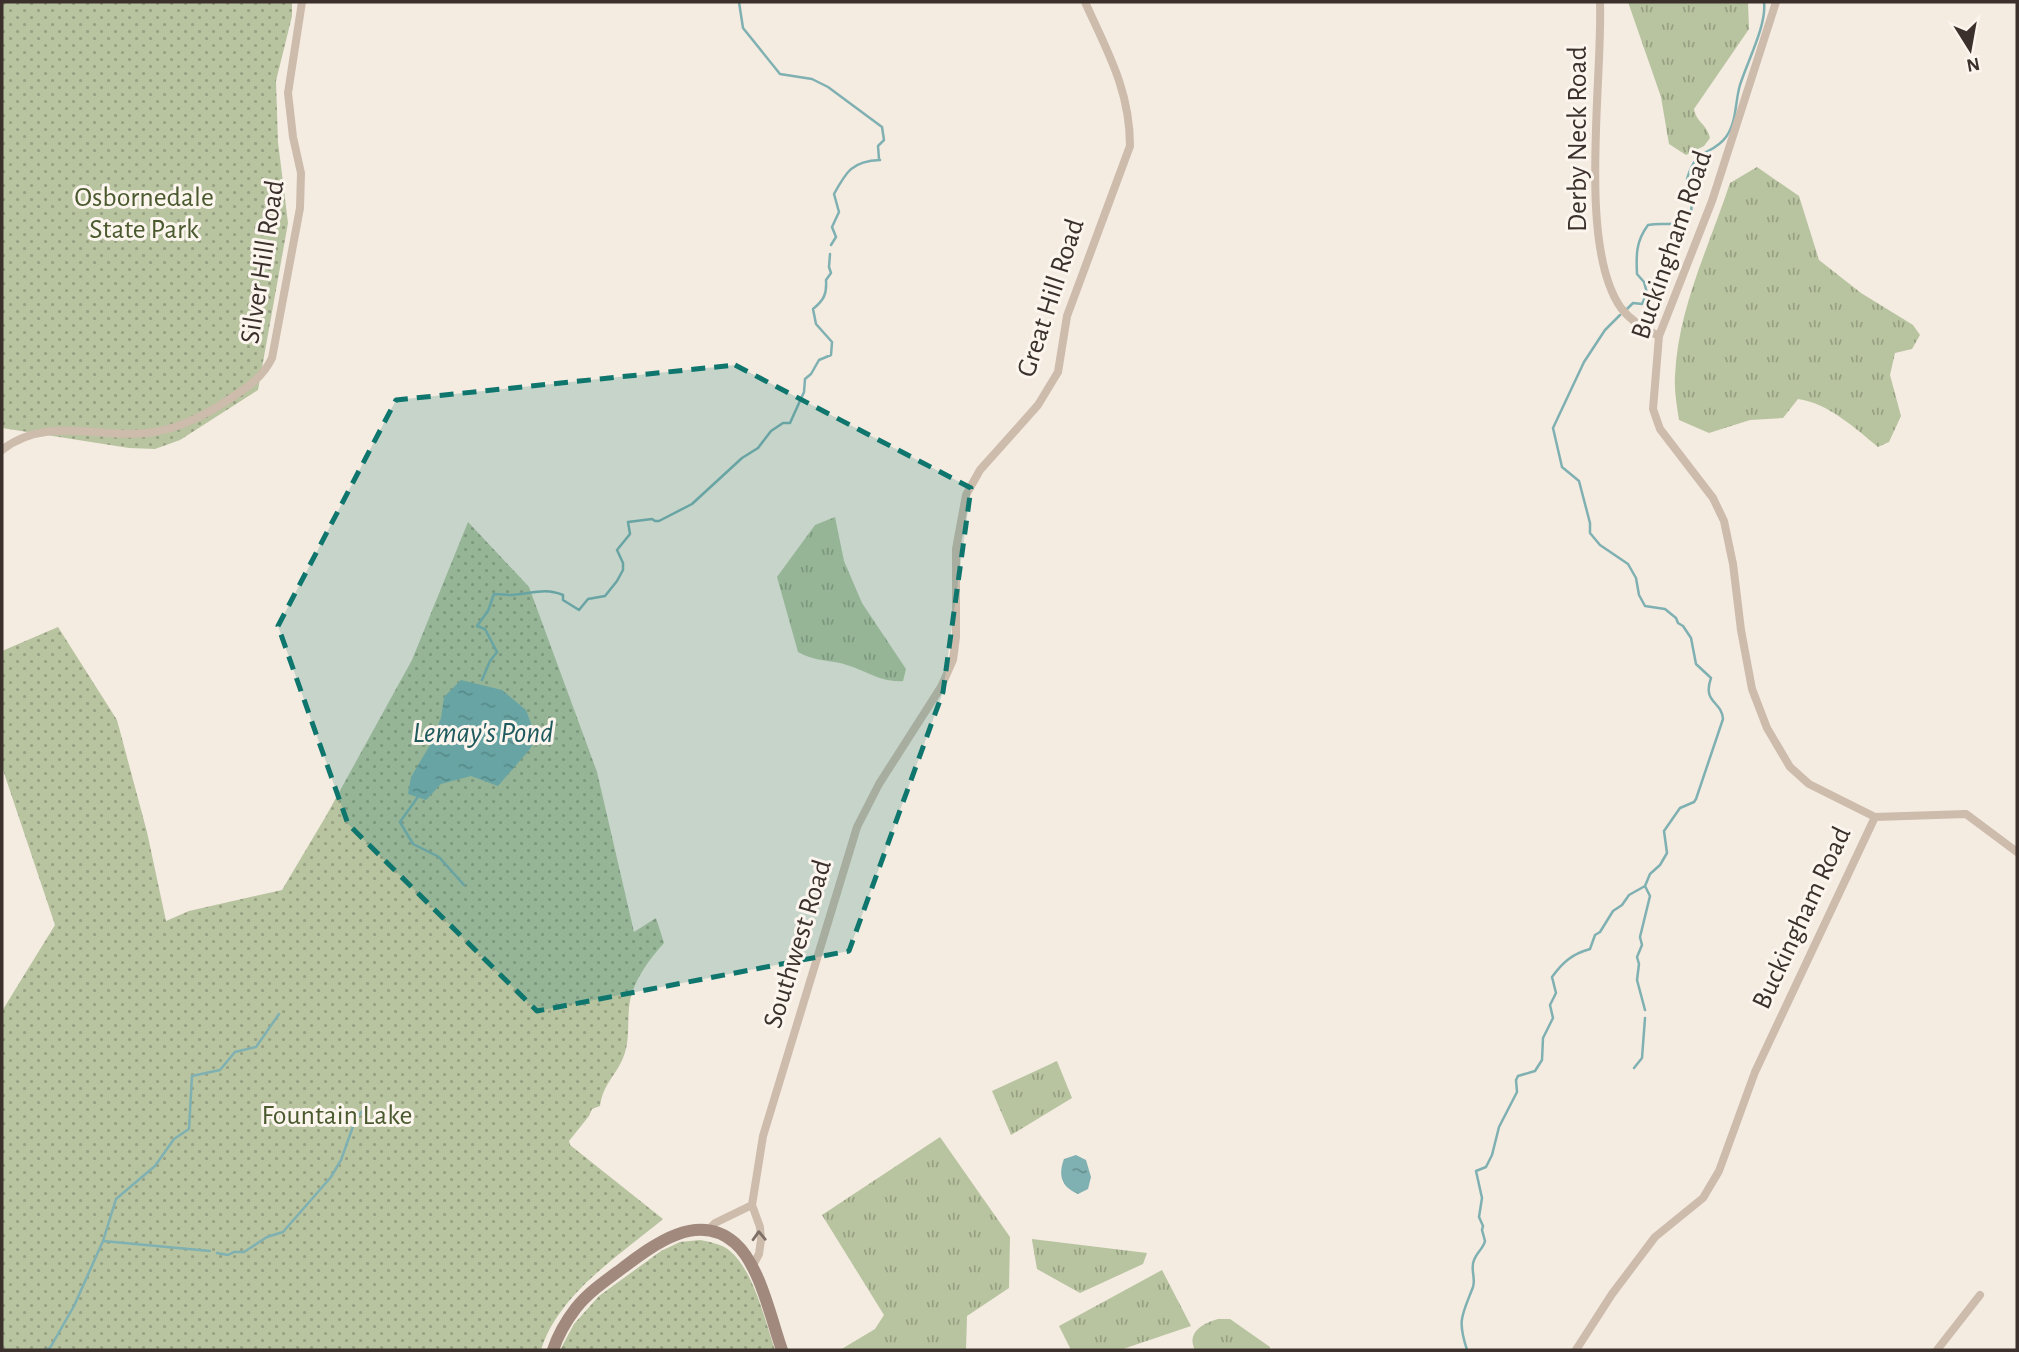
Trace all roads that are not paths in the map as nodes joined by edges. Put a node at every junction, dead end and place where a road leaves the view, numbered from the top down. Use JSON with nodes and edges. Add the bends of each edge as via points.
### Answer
{"nodes":[{"id":1,"x":302,"y":2,"type":"edge"},
{"id":2,"x":1085,"y":2,"type":"edge"},
{"id":3,"x":1600,"y":2,"type":"edge"},
{"id":4,"x":1776,"y":2,"type":"edge"},
{"id":5,"x":1658,"y":337,"type":"junction"},
{"id":6,"x":2,"y":450,"type":"edge"},
{"id":7,"x":925,"y":713,"type":"joint"},
{"id":8,"x":1875,"y":817,"type":"junction"},
{"id":9,"x":2017,"y":852,"type":"edge"},
{"id":10,"x":752,"y":1205,"type":"junction"},
{"id":11,"x":708,"y":1230,"type":"junction"},
{"id":12,"x":752,"y":1267,"type":"junction"},
{"id":13,"x":1980,"y":1295,"type":"dead end"},
{"id":14,"x":553,"y":1350,"type":"edge"},
{"id":15,"x":782,"y":1350,"type":"edge"},
{"id":16,"x":1576,"y":1350,"type":"edge"},
{"id":17,"x":1937,"y":1350,"type":"edge"}],
"edges":[{"from":1,"to":6,"type":"street","name":"Silver Hill Road","via":[[288,93],[301,173],[300,208],[272,358],[265,372],[215,409],[170,428],[138,434],[43,431]]},
{"from":2,"to":7,"type":"street","name":"Great Hill Road","via":[[1124,92],[1130,146],[1067,316],[1058,372],[1038,405],[980,470],[966,495],[956,549],[953,660]]},
{"from":3,"to":5,"type":"street","name":"Derby Neck Road","via":[[1595,164],[1602,252],[1610,286],[1621,307],[1640,327]]},
{"from":4,"to":5,"type":"street","name":"Buckingham Road","via":[[1712,201]]},
{"from":5,"to":8,"type":"street","name":"Buckingham Road","via":[[1653,397],[1656,420],[1713,498],[1724,521],[1746,666],[1767,728],[1790,767],[1809,784]]},
{"from":7,"to":10,"type":"street","name":"Southwest Road","via":[[857,827],[763,1136]]},
{"from":8,"to":9,"type":"street","via":[[1966,814]]},
{"from":8,"to":16,"type":"street","name":"Buckingham Road","via":[[1755,1072],[1719,1171],[1703,1198],[1655,1237]]},
{"from":10,"to":11,"type":"street"},
{"from":12,"to":10,"type":"street","name":"Southwest Road","one_way":true,"via":[[761,1240]]},
{"from":11,"to":12,"type":"main road","via":[[734,1242]]},
{"from":11,"to":14,"type":"main road","via":[[687,1231],[664,1240],[606,1280],[572,1313]]},
{"from":12,"to":15,"type":"main road"},
{"from":13,"to":17,"type":"street"}]}
